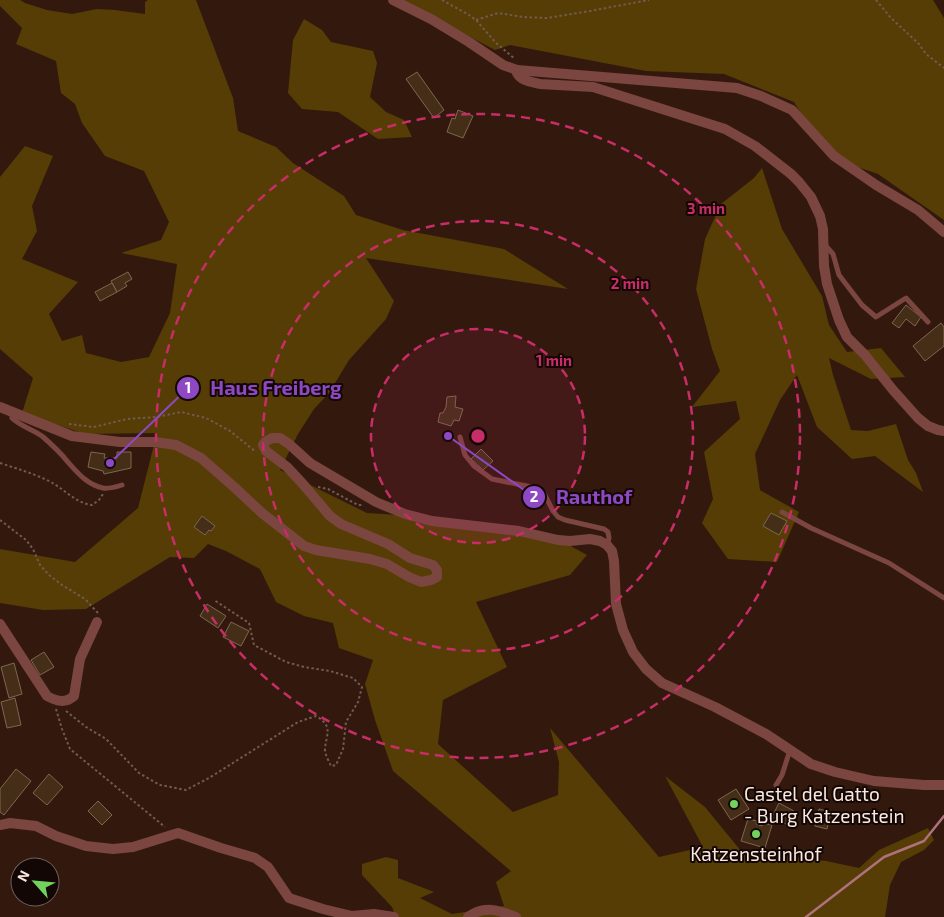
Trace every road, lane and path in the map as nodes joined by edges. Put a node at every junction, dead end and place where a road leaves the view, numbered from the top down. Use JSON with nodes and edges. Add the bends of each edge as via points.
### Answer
{"nodes":[{"id":1,"x":393,"y":0,"type":"edge"},
{"id":2,"x":442,"y":0,"type":"edge"},
{"id":3,"x":650,"y":0,"type":"edge"},
{"id":4,"x":876,"y":0,"type":"edge"},
{"id":5,"x":476,"y":20,"type":"junction"},
{"id":6,"x":944,"y":68,"type":"edge"},
{"id":7,"x":517,"y":70,"type":"junction"},
{"id":8,"x":944,"y":232,"type":"edge"},
{"id":9,"x":824,"y":244,"type":"junction"},
{"id":10,"x":928,"y":322,"type":"dead end"},
{"id":11,"x":0,"y":407,"type":"edge"},
{"id":12,"x":12,"y":412,"type":"junction"},
{"id":13,"x":66,"y":423,"type":"dead end"},
{"id":14,"x":944,"y":431,"type":"edge"},
{"id":15,"x":460,"y":437,"type":"dead end"},
{"id":16,"x":256,"y":452,"type":"dead end"},
{"id":17,"x":0,"y":463,"type":"edge"},
{"id":18,"x":302,"y":483,"type":"junction"},
{"id":19,"x":122,"y":485,"type":"dead end"},
{"id":20,"x":103,"y":488,"type":"junction"},
{"id":21,"x":376,"y":502,"type":"junction"},
{"id":22,"x":782,"y":512,"type":"dead end"},
{"id":23,"x":0,"y":520,"type":"edge"},
{"id":24,"x":607,"y":545,"type":"junction"},
{"id":25,"x":944,"y":598,"type":"edge"},
{"id":26,"x":214,"y":600,"type":"dead end"},
{"id":27,"x":97,"y":622,"type":"joint"},
{"id":28,"x":0,"y":624,"type":"edge"},
{"id":29,"x":53,"y":699,"type":"junction"},
{"id":30,"x":66,"y":710,"type":"dead end"},
{"id":31,"x":790,"y":750,"type":"junction"},
{"id":32,"x":776,"y":785,"type":"dead end"},
{"id":33,"x":944,"y":785,"type":"edge"},
{"id":34,"x":0,"y":825,"type":"edge"},
{"id":35,"x":174,"y":834,"type":"junction"},
{"id":36,"x":394,"y":917,"type":"edge"},
{"id":37,"x":468,"y":917,"type":"edge"},
{"id":38,"x":516,"y":917,"type":"edge"}],
"edges":[{"from":1,"to":7,"type":"street","via":[[431,19],[503,65]]},
{"from":2,"to":5,"type":"path"},
{"from":3,"to":5,"type":"path","via":[[547,18],[498,14]]},
{"from":4,"to":6,"type":"path","via":[[926,54]]},
{"from":5,"to":7,"type":"path","via":[[496,43],[515,58]]},
{"from":7,"to":8,"type":"street","via":[[737,88],[762,96],[792,110],[834,156],[918,210]]},
{"from":7,"to":9,"type":"street","via":[[518,76],[532,82],[593,87],[732,132],[779,164],[805,189],[820,216]]},
{"from":9,"to":10,"type":"lane","via":[[833,254],[839,275],[862,305],[876,317],[906,298]]},
{"from":9,"to":14,"type":"street","via":[[827,284],[847,337],[918,418],[928,426]]},
{"from":11,"to":12,"type":"street"},
{"from":12,"to":18,"type":"street","via":[[72,436],[176,446],[201,458],[304,546],[370,559],[420,582],[437,577],[433,565],[410,558],[388,544],[341,524]]},
{"from":12,"to":20,"type":"lane","via":[[16,422],[40,435],[85,480]]},
{"from":13,"to":16,"type":"path","via":[[94,427],[181,412],[206,418],[230,431]]},
{"from":15,"to":24,"type":"lane","via":[[465,455],[492,480],[532,487],[544,493],[558,517],[608,532]]},
{"from":17,"to":20,"type":"path","via":[[53,483],[85,504],[92,505],[99,500]]},
{"from":18,"to":21,"type":"path","via":[[328,489],[358,504]]},
{"from":18,"to":21,"type":"street","via":[[266,451],[265,442],[280,438],[310,463]]},
{"from":19,"to":20,"type":"lane"},
{"from":21,"to":24,"type":"street","via":[[432,521],[519,531],[558,540],[590,538]]},
{"from":22,"to":25,"type":"lane","via":[[889,563]]},
{"from":23,"to":27,"type":"path","via":[[26,540],[49,575],[85,598],[98,612]]},
{"from":24,"to":31,"type":"street","via":[[614,561],[616,604],[623,630],[633,652],[646,669],[662,683],[715,707]]},
{"from":26,"to":30,"type":"path","via":[[248,623],[254,645],[286,662],[353,678],[362,688],[346,722],[343,749],[336,765],[331,766],[325,752],[328,730],[323,720],[316,716],[298,722],[186,790],[160,785],[138,774],[106,740]]},
{"from":27,"to":29,"type":"street","via":[[80,659],[74,696],[64,701]]},
{"from":28,"to":29,"type":"street","via":[[47,696]]},
{"from":29,"to":35,"type":"path","via":[[70,749]]},
{"from":31,"to":32,"type":"lane"},
{"from":31,"to":33,"type":"street","via":[[811,764],[874,781]]},
{"from":34,"to":35,"type":"street","via":[[36,826],[86,846],[113,849],[133,847]]},
{"from":35,"to":36,"type":"street","via":[[255,858],[268,868],[289,898],[352,916],[374,914]]},
{"from":37,"to":38,"type":"street","via":[[476,911],[495,910]]}]}
